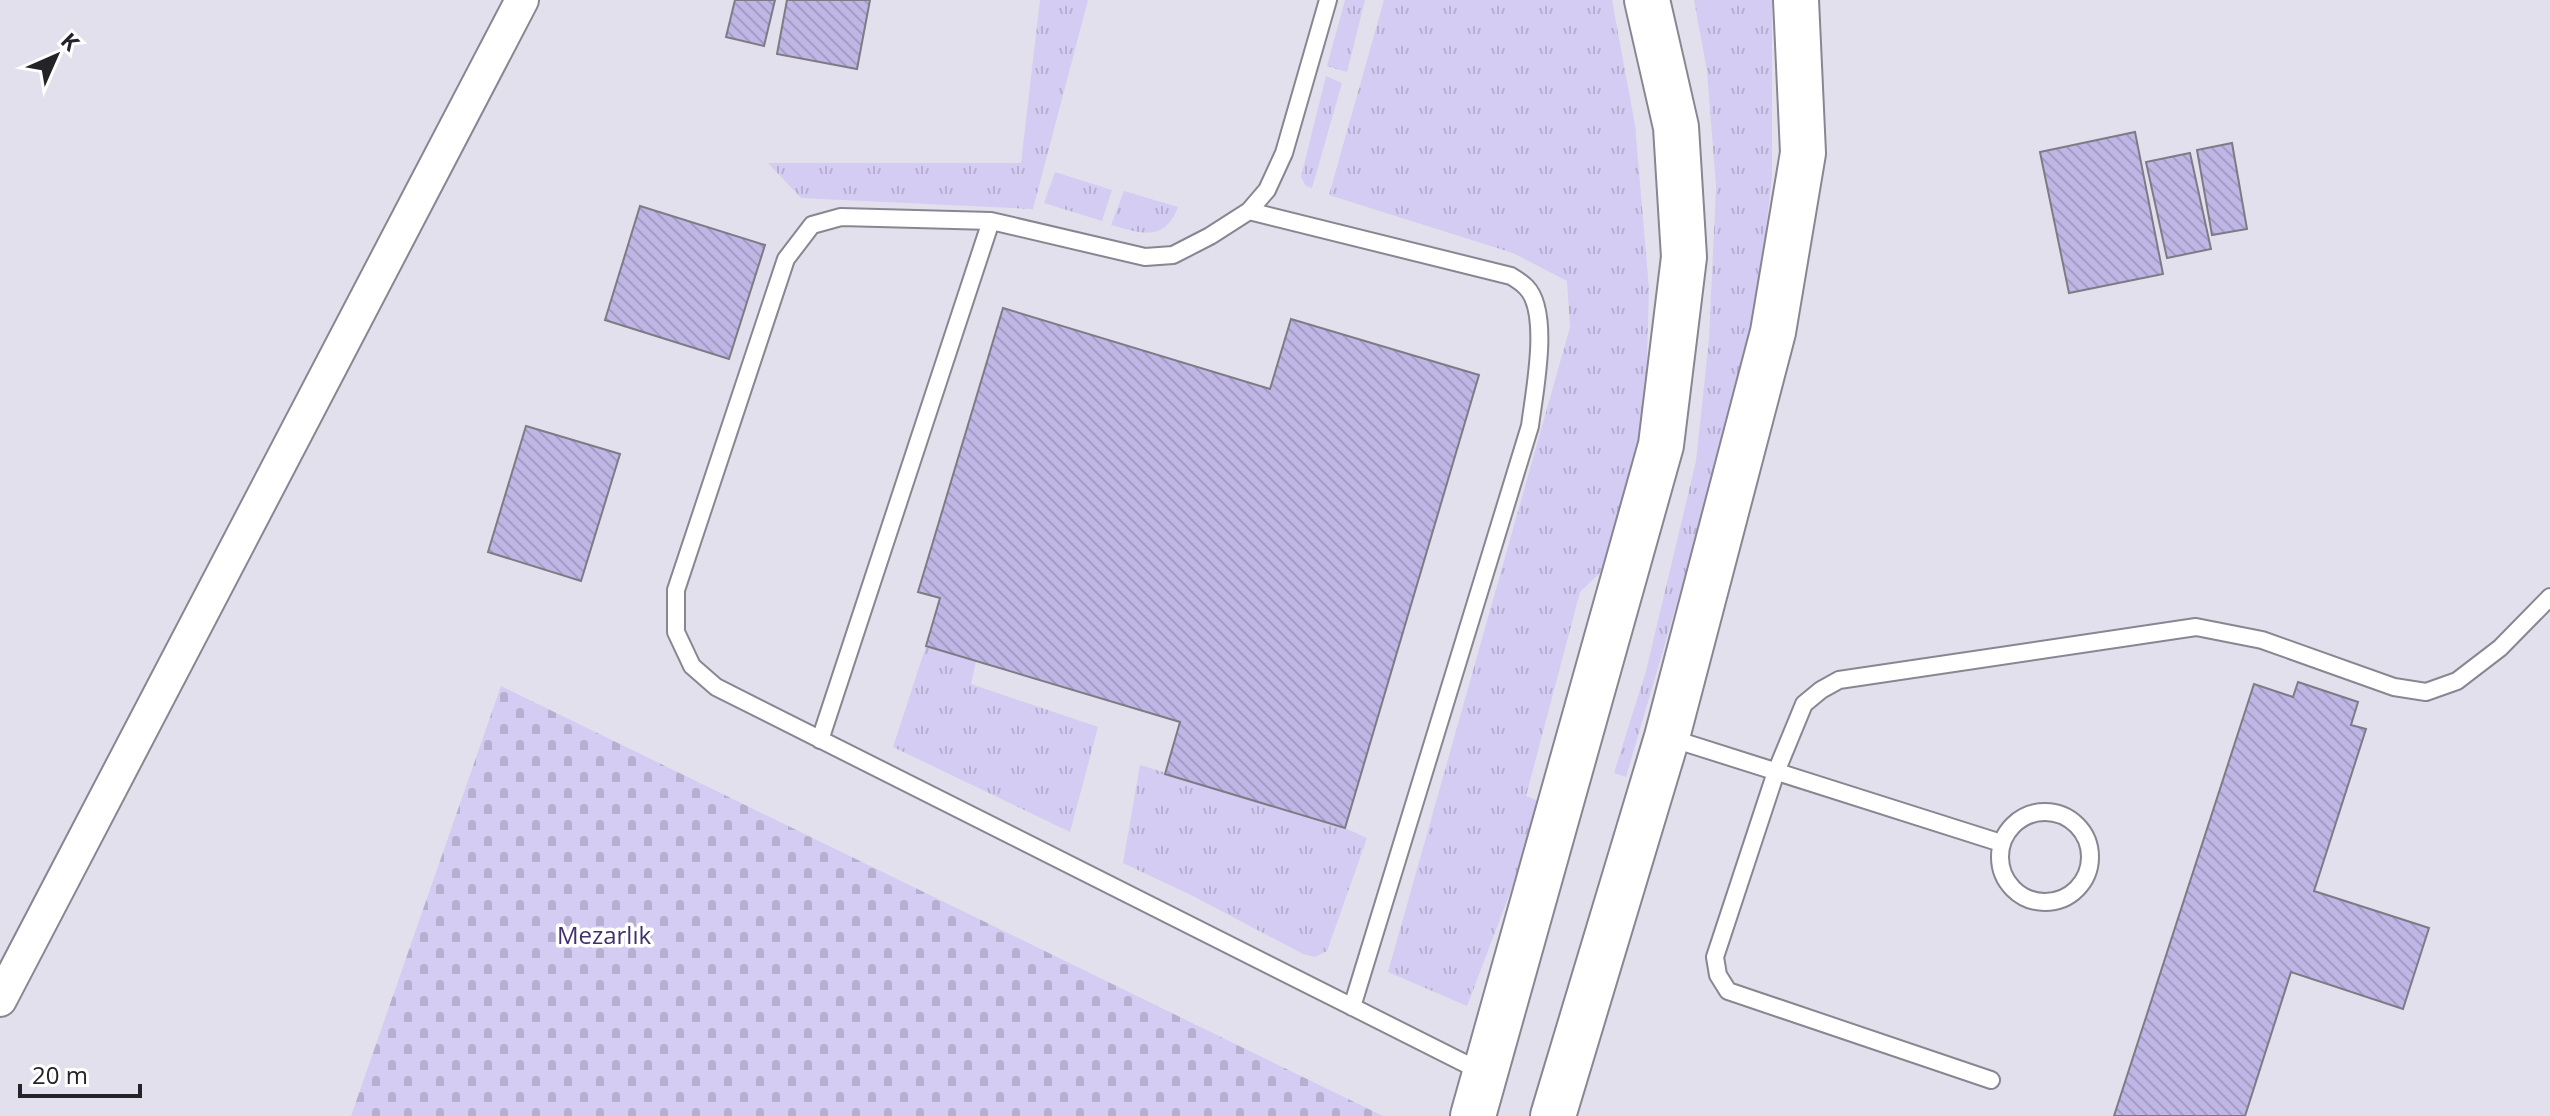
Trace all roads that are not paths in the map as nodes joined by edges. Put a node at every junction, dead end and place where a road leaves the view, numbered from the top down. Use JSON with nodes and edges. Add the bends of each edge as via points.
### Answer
{"nodes":[{"id":1,"x":522,"y":0,"type":"edge"},
{"id":2,"x":1328,"y":0,"type":"edge"},
{"id":3,"x":1647,"y":0,"type":"edge"},
{"id":4,"x":1796,"y":0,"type":"edge"},
{"id":5,"x":1249,"y":211,"type":"junction"},
{"id":6,"x":991,"y":221,"type":"junction"},
{"id":7,"x":2550,"y":597,"type":"edge"},
{"id":8,"x":1667,"y":737,"type":"junction"},
{"id":9,"x":820,"y":740,"type":"junction"},
{"id":10,"x":1776,"y":772,"type":"junction"},
{"id":11,"x":2001,"y":843,"type":"junction"},
{"id":12,"x":0,"y":1000,"type":"edge"},
{"id":13,"x":1352,"y":1007,"type":"junction"},
{"id":14,"x":1485,"y":1074,"type":"junction"},
{"id":15,"x":1991,"y":1080,"type":"dead end"},
{"id":16,"x":1473,"y":1116,"type":"edge"},
{"id":17,"x":1553,"y":1116,"type":"edge"}],
"edges":[{"from":1,"to":12,"type":"street"},
{"from":2,"to":5,"type":"lane","via":[[1284,153],[1267,190]]},
{"from":3,"to":14,"type":"main road","via":[[1676,127],[1684,257],[1661,445]]},
{"from":4,"to":8,"type":"main road","via":[[1803,153],[1773,332]]},
{"from":5,"to":6,"type":"lane","via":[[1173,255],[1145,257]]},
{"from":5,"to":13,"type":"lane","via":[[1511,276],[1528,288],[1540,332],[1530,426]]},
{"from":6,"to":9,"type":"lane"},
{"from":6,"to":9,"type":"lane","via":[[841,217],[812,225],[786,259],[676,590],[676,632],[692,666],[716,687]]},
{"from":7,"to":10,"type":"lane","via":[[2500,648],[2457,681],[2426,692],[2394,687],[2262,640],[2196,627],[1839,680],[1804,704]]},
{"from":8,"to":10,"type":"lane"},
{"from":8,"to":17,"type":"main road"},
{"from":9,"to":13,"type":"lane"},
{"from":10,"to":11,"type":"lane"},
{"from":10,"to":15,"type":"lane","via":[[1715,957],[1728,991]]},
{"from":11,"to":11,"type":"lane","via":[[2003,875],[2025,898],[2056,901],[2070,895],[2089,870],[2091,854],[2078,825],[2050,811],[2020,819]]},
{"from":13,"to":14,"type":"lane"},
{"from":14,"to":16,"type":"main road"}]}
